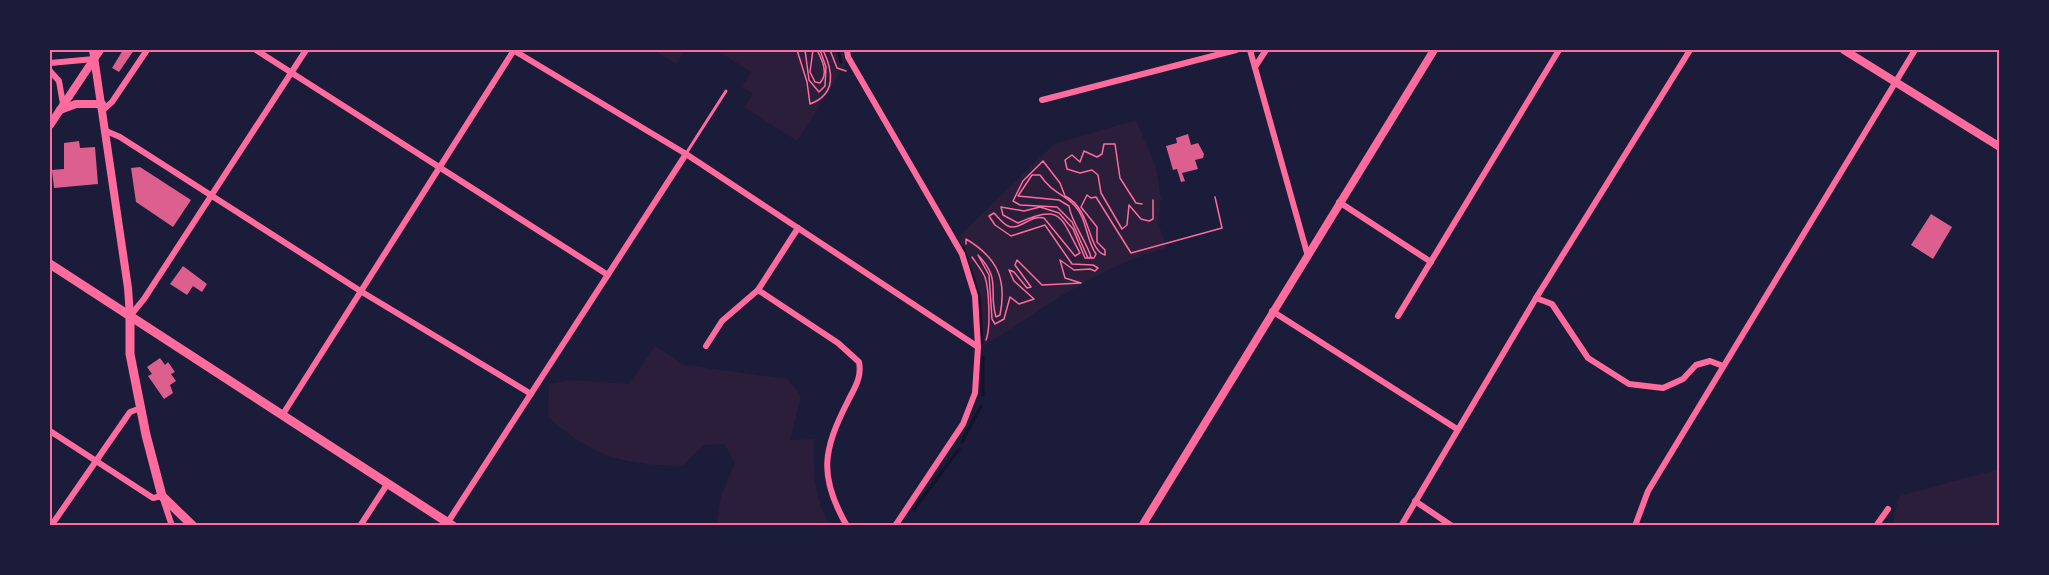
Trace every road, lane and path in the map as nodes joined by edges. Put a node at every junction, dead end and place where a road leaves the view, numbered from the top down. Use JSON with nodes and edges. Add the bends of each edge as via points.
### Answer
{"nodes":[{"id":1,"x":100,"y":50,"type":"edge"},
{"id":2,"x":147,"y":50,"type":"edge"},
{"id":3,"x":256,"y":50,"type":"edge"},
{"id":4,"x":306,"y":50,"type":"edge"},
{"id":5,"x":514,"y":50,"type":"edge"},
{"id":6,"x":798,"y":50,"type":"edge"},
{"id":7,"x":805,"y":50,"type":"edge"},
{"id":8,"x":818,"y":50,"type":"edge"},
{"id":9,"x":847,"y":50,"type":"edge"},
{"id":10,"x":1236,"y":50,"type":"edge"},
{"id":11,"x":1250,"y":50,"type":"edge"},
{"id":12,"x":1266,"y":50,"type":"edge"},
{"id":13,"x":1434,"y":50,"type":"edge"},
{"id":14,"x":1559,"y":50,"type":"edge"},
{"id":15,"x":1690,"y":50,"type":"edge"},
{"id":16,"x":1844,"y":50,"type":"edge"},
{"id":17,"x":1915,"y":50,"type":"edge"},
{"id":18,"x":93,"y":54,"type":"edge"},
{"id":19,"x":50,"y":63,"type":"edge"},
{"id":20,"x":1255,"y":67,"type":"junction"},
{"id":21,"x":50,"y":71,"type":"edge"},
{"id":22,"x":292,"y":72,"type":"junction"},
{"id":23,"x":1895,"y":82,"type":"junction"},
{"id":24,"x":726,"y":91,"type":"dead end"},
{"id":25,"x":1042,"y":100,"type":"dead end"},
{"id":26,"x":61,"y":107,"type":"junction"},
{"id":27,"x":102,"y":107,"type":"junction"},
{"id":28,"x":50,"y":125,"type":"edge"},
{"id":29,"x":106,"y":131,"type":"junction"},
{"id":30,"x":2000,"y":147,"type":"edge"},
{"id":31,"x":686,"y":154,"type":"junction"},
{"id":32,"x":440,"y":169,"type":"junction"},
{"id":33,"x":212,"y":195,"type":"junction"},
{"id":34,"x":1215,"y":197,"type":"dead end"},
{"id":35,"x":1153,"y":200,"type":"dead end"},
{"id":36,"x":1339,"y":202,"type":"junction"},
{"id":37,"x":1142,"y":204,"type":"dead end"},
{"id":38,"x":798,"y":228,"type":"junction"},
{"id":39,"x":968,"y":248,"type":"dead end"},
{"id":40,"x":1307,"y":253,"type":"junction"},
{"id":41,"x":970,"y":255,"type":"dead end"},
{"id":42,"x":1431,"y":262,"type":"junction"},
{"id":43,"x":50,"y":264,"type":"edge"},
{"id":44,"x":608,"y":275,"type":"junction"},
{"id":45,"x":758,"y":290,"type":"junction"},
{"id":46,"x":362,"y":292,"type":"junction"},
{"id":47,"x":1536,"y":298,"type":"junction"},
{"id":48,"x":1272,"y":311,"type":"junction"},
{"id":49,"x":130,"y":316,"type":"junction"},
{"id":50,"x":1398,"y":316,"type":"dead end"},
{"id":51,"x":984,"y":343,"type":"dead end"},
{"id":52,"x":706,"y":346,"type":"dead end"},
{"id":53,"x":978,"y":347,"type":"junction"},
{"id":54,"x":1723,"y":366,"type":"junction"},
{"id":55,"x":531,"y":394,"type":"junction"},
{"id":56,"x":141,"y":408,"type":"junction"},
{"id":57,"x":283,"y":414,"type":"junction"},
{"id":58,"x":1458,"y":429,"type":"junction"},
{"id":59,"x":50,"y":431,"type":"edge"},
{"id":60,"x":95,"y":460,"type":"junction"},
{"id":61,"x":387,"y":483,"type":"junction"},
{"id":62,"x":162,"y":496,"type":"junction"},
{"id":63,"x":1415,"y":501,"type":"junction"},
{"id":64,"x":1888,"y":509,"type":"dead end"},
{"id":65,"x":451,"y":524,"type":"edge"},
{"id":66,"x":51,"y":525,"type":"edge"},
{"id":67,"x":172,"y":525,"type":"edge"},
{"id":68,"x":193,"y":525,"type":"edge"},
{"id":69,"x":360,"y":525,"type":"edge"},
{"id":70,"x":847,"y":525,"type":"edge"},
{"id":71,"x":895,"y":525,"type":"edge"},
{"id":72,"x":1142,"y":525,"type":"edge"},
{"id":73,"x":1401,"y":525,"type":"edge"},
{"id":74,"x":1452,"y":525,"type":"edge"},
{"id":75,"x":1635,"y":525,"type":"edge"},
{"id":76,"x":1876,"y":525,"type":"edge"}],
"edges":[{"from":1,"to":18,"type":"main road"},
{"from":2,"to":27,"type":"street","via":[[112,102]]},
{"from":3,"to":22,"type":"street"},
{"from":4,"to":22,"type":"street"},
{"from":5,"to":31,"type":"street"},
{"from":5,"to":32,"type":"street"},
{"from":6,"to":8,"type":"path","via":[[810,104],[824,95],[830,84],[832,67]]},
{"from":7,"to":8,"type":"path","via":[[809,80],[819,92],[825,86],[826,72]]},
{"from":8,"to":8,"type":"path","via":[[824,69],[820,83],[815,82],[810,72]]},
{"from":9,"to":53,"type":"street","via":[[962,254],[975,296]]},
{"from":10,"to":25,"type":"street"},
{"from":11,"to":20,"type":"street"},
{"from":12,"to":20,"type":"street"},
{"from":13,"to":36,"type":"street"},
{"from":14,"to":42,"type":"street"},
{"from":15,"to":47,"type":"street"},
{"from":16,"to":23,"type":"street"},
{"from":17,"to":23,"type":"street"},
{"from":18,"to":19,"type":"street"},
{"from":18,"to":26,"type":"main road"},
{"from":18,"to":27,"type":"main road"},
{"from":20,"to":40,"type":"street"},
{"from":21,"to":26,"type":"street","via":[[59,81]]},
{"from":22,"to":32,"type":"street"},
{"from":22,"to":33,"type":"street"},
{"from":23,"to":30,"type":"street"},
{"from":23,"to":54,"type":"street"},
{"from":24,"to":31,"type":"lane"},
{"from":26,"to":27,"type":"main road"},
{"from":26,"to":28,"type":"main road"},
{"from":27,"to":29,"type":"main road"},
{"from":29,"to":33,"type":"street"},
{"from":29,"to":49,"type":"main road"},
{"from":31,"to":38,"type":"street"},
{"from":31,"to":44,"type":"street"},
{"from":32,"to":44,"type":"street"},
{"from":32,"to":46,"type":"street"},
{"from":33,"to":46,"type":"street"},
{"from":33,"to":49,"type":"street"},
{"from":34,"to":39,"type":"path","via":[[1222,228],[1131,253],[1096,197],[1087,195],[1081,207],[1097,227],[1097,242],[1105,250],[1105,255],[1100,254],[1089,223],[1074,200],[1065,196],[1043,161],[1023,181],[1013,201],[1020,205],[1057,207],[1072,222],[1088,258],[1091,257],[1077,223],[1070,216],[1069,206],[1059,200],[1018,196],[1032,175],[1040,176],[1054,193],[1077,208],[1096,254],[1094,258],[1085,258],[1073,229],[1059,213],[1040,207],[1024,211],[1000,207],[1003,215],[1018,223],[1037,214],[1060,218],[1071,231],[1080,253],[1075,256],[1044,218],[1039,216],[1016,228],[1006,226],[994,213],[989,216],[1011,236],[1045,225],[1072,264],[1098,268],[1074,270],[1060,260],[1065,278],[1081,283],[1042,285],[1017,260],[1015,264],[1031,286],[1027,288],[1009,270],[1014,281],[1034,299],[1019,304],[1010,297],[1004,319],[995,324],[989,275],[978,255],[993,277],[996,317],[1002,305],[1002,282],[989,257],[966,239]]},
{"from":35,"to":37,"type":"path","via":[[1153,219],[1141,219],[1129,204],[1127,225],[1122,229],[1101,193],[1098,175],[1092,170],[1080,173],[1067,168],[1065,160],[1072,155],[1080,162],[1084,151],[1097,157],[1104,144],[1115,144],[1120,178],[1136,203]]},
{"from":36,"to":40,"type":"street"},
{"from":36,"to":42,"type":"street"},
{"from":38,"to":45,"type":"street"},
{"from":38,"to":53,"type":"street"},
{"from":40,"to":48,"type":"street"},
{"from":41,"to":51,"type":"path","via":[[987,286],[988,336]]},
{"from":42,"to":50,"type":"street"},
{"from":43,"to":49,"type":"main road"},
{"from":44,"to":55,"type":"street"},
{"from":45,"to":52,"type":"street","via":[[722,321]]},
{"from":45,"to":70,"type":"street","via":[[845,348],[859,362],[859,380],[828,445],[826,472],[830,493]]},
{"from":46,"to":55,"type":"street"},
{"from":46,"to":57,"type":"street"},
{"from":47,"to":54,"type":"street","via":[[1552,304],[1588,358],[1629,384],[1663,388],[1683,379],[1696,365],[1710,361]]},
{"from":47,"to":58,"type":"street"},
{"from":48,"to":58,"type":"street"},
{"from":48,"to":72,"type":"street"},
{"from":49,"to":56,"type":"main road","via":[[130,354]]},
{"from":49,"to":57,"type":"main road"},
{"from":53,"to":71,"type":"street","via":[[975,393],[963,424]]},
{"from":54,"to":75,"type":"street","via":[[1648,491]]},
{"from":55,"to":65,"type":"street"},
{"from":56,"to":60,"type":"street","via":[[130,412]]},
{"from":56,"to":62,"type":"main road"},
{"from":57,"to":61,"type":"main road"},
{"from":58,"to":63,"type":"street"},
{"from":59,"to":60,"type":"street"},
{"from":60,"to":62,"type":"street","via":[[153,498]]},
{"from":60,"to":66,"type":"street"},
{"from":61,"to":65,"type":"main road"},
{"from":61,"to":69,"type":"street"},
{"from":62,"to":67,"type":"street"},
{"from":62,"to":68,"type":"main road"},
{"from":63,"to":73,"type":"street"},
{"from":63,"to":74,"type":"street"},
{"from":64,"to":76,"type":"street"}]}
